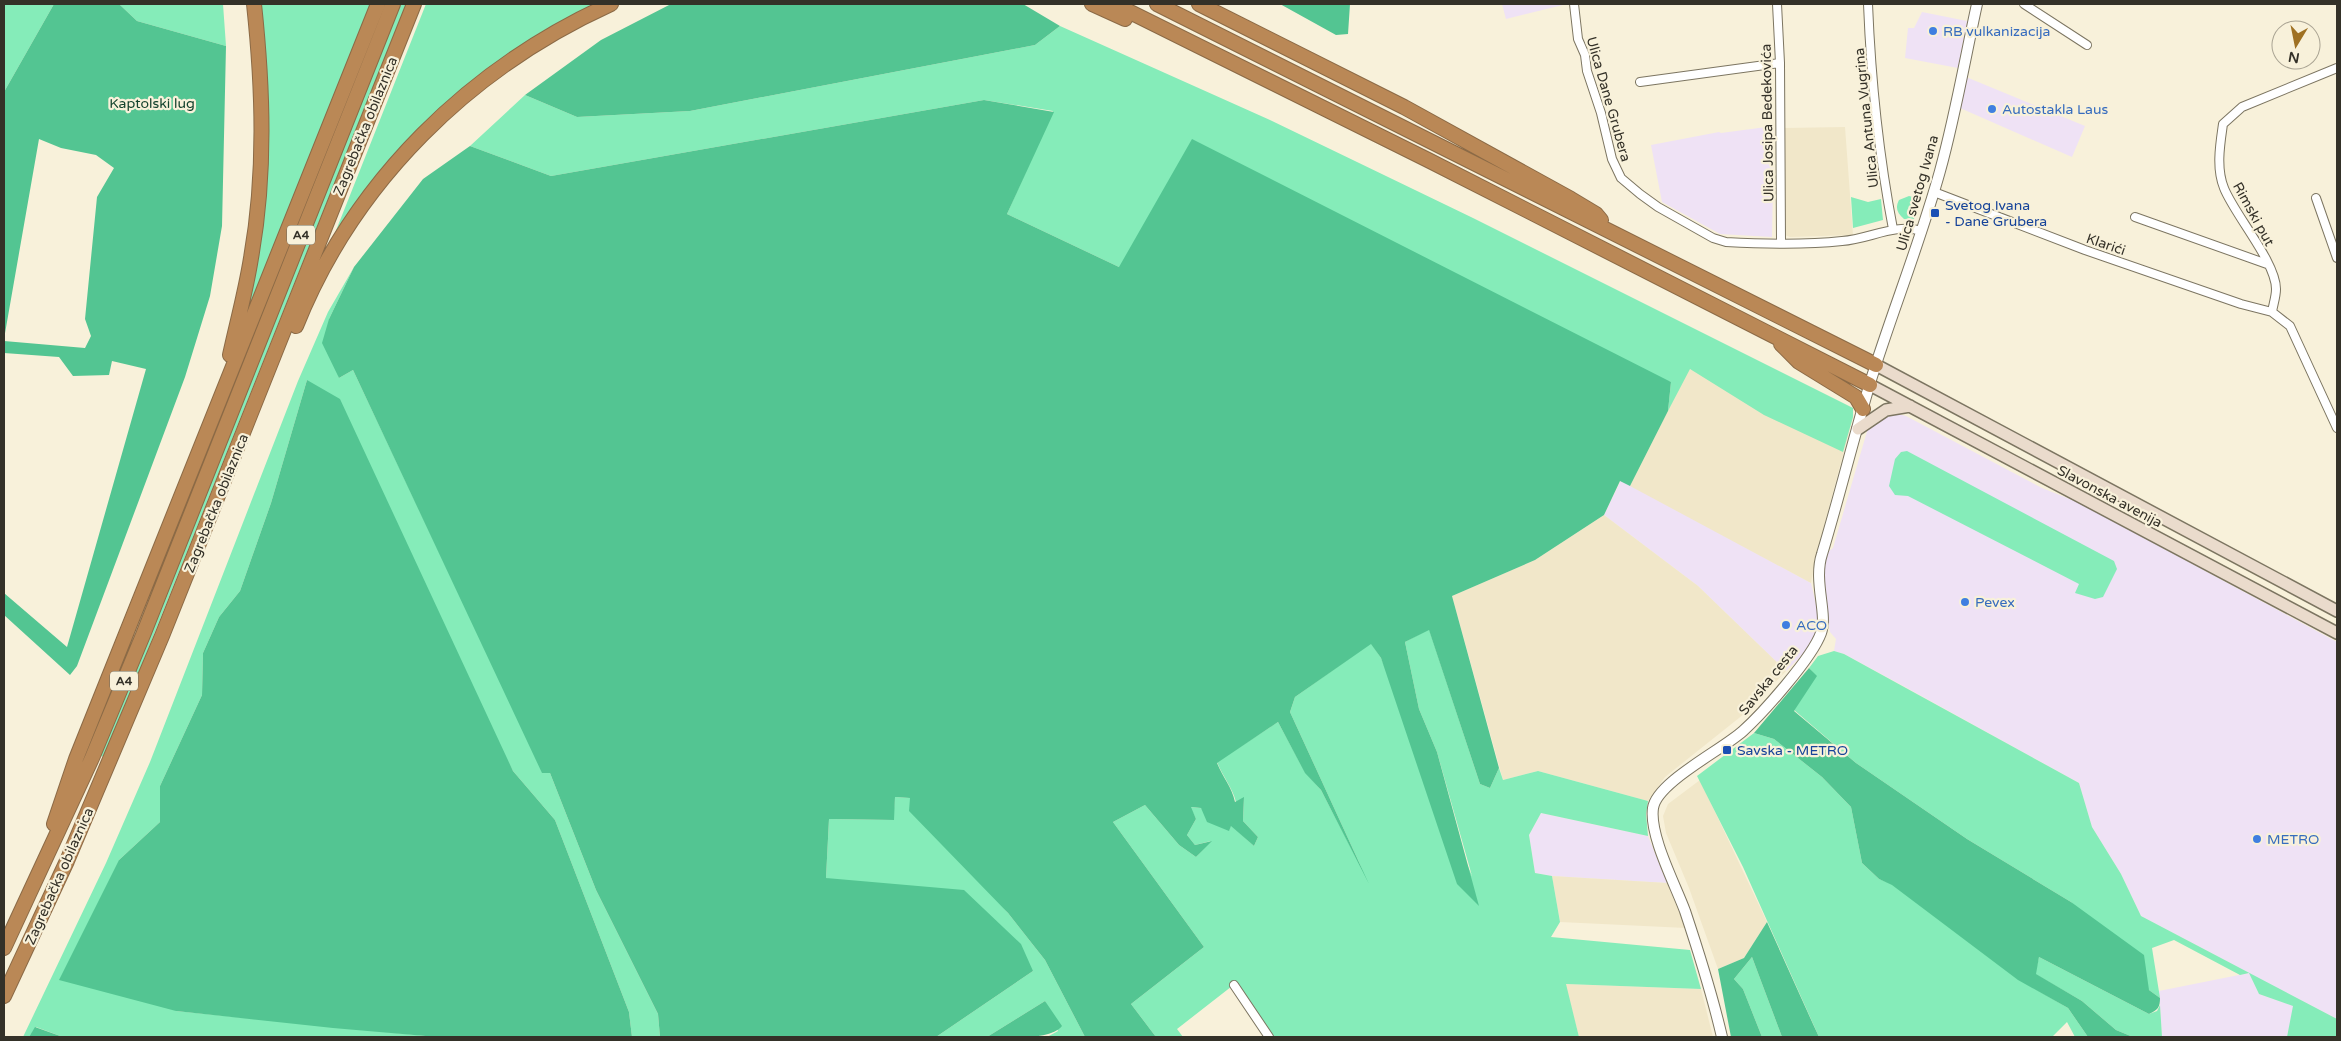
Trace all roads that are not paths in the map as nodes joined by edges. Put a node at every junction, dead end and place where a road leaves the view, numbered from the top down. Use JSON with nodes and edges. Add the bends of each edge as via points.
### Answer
{"nodes":[{"id":1,"x":254,"y":4,"type":"edge"},
{"id":2,"x":378,"y":4,"type":"edge"},
{"id":3,"x":393,"y":4,"type":"edge"},
{"id":4,"x":414,"y":4,"type":"edge"},
{"id":5,"x":611,"y":4,"type":"edge"},
{"id":6,"x":1092,"y":4,"type":"edge"},
{"id":7,"x":1114,"y":4,"type":"edge"},
{"id":8,"x":1157,"y":4,"type":"edge"},
{"id":9,"x":1199,"y":4,"type":"edge"},
{"id":10,"x":1574,"y":4,"type":"edge"},
{"id":11,"x":1777,"y":4,"type":"edge"},
{"id":12,"x":1868,"y":4,"type":"edge"},
{"id":13,"x":1977,"y":4,"type":"edge"},
{"id":14,"x":2024,"y":4,"type":"edge"},
{"id":15,"x":1181,"y":37,"type":"junction"},
{"id":16,"x":2087,"y":45,"type":"dead end"},
{"id":17,"x":1780,"y":63,"type":"junction"},
{"id":18,"x":2337,"y":68,"type":"edge"},
{"id":19,"x":1640,"y":82,"type":"dead end"},
{"id":20,"x":1934,"y":192,"type":"junction"},
{"id":21,"x":2316,"y":198,"type":"dead end"},
{"id":22,"x":2135,"y":217,"type":"dead end"},
{"id":23,"x":1893,"y":229,"type":"junction"},
{"id":24,"x":1922,"y":231,"type":"junction"},
{"id":25,"x":1611,"y":232,"type":"junction"},
{"id":26,"x":1781,"y":242,"type":"junction"},
{"id":27,"x":2337,"y":258,"type":"edge"},
{"id":28,"x":2267,"y":264,"type":"junction"},
{"id":29,"x":2272,"y":312,"type":"junction"},
{"id":30,"x":1776,"y":337,"type":"junction"},
{"id":31,"x":1876,"y":365,"type":"junction"},
{"id":32,"x":1870,"y":385,"type":"junction"},
{"id":33,"x":259,"y":394,"type":"junction"},
{"id":34,"x":1910,"y":406,"type":"junction"},
{"id":35,"x":1863,"y":409,"type":"junction"},
{"id":36,"x":208,"y":428,"type":"junction"},
{"id":37,"x":1858,"y":428,"type":"junction"},
{"id":38,"x":2337,"y":428,"type":"edge"},
{"id":39,"x":2337,"y":611,"type":"edge"},
{"id":40,"x":2337,"y":633,"type":"edge"},
{"id":41,"x":30,"y":893,"type":"junction"},
{"id":42,"x":4,"y":948,"type":"edge"},
{"id":43,"x":1234,"y":984,"type":"dead end"},
{"id":44,"x":4,"y":996,"type":"edge"},
{"id":45,"x":1269,"y":1037,"type":"edge"},
{"id":46,"x":1722,"y":1037,"type":"edge"}],
"edges":[{"from":1,"to":36,"type":"highway","via":[[261,75],[259,198],[245,286],[229,357],[207,412]]},
{"from":2,"to":36,"type":"highway"},
{"from":3,"to":41,"type":"highway","name":"Zagrebačka obilaznica","number":"A4","via":[[143,635],[92,758]]},
{"from":4,"to":33,"type":"highway","name":"Zagrebačka obilaznica","number":"A4"},
{"from":5,"to":33,"type":"highway","via":[[540,40],[504,64],[434,123],[402,155],[358,211],[329,259],[274,378]]},
{"from":6,"to":15,"type":"highway","via":[[1163,37]]},
{"from":7,"to":15,"type":"highway"},
{"from":8,"to":25,"type":"highway"},
{"from":9,"to":25,"type":"highway","via":[[1501,159],[1596,214]]},
{"from":10,"to":26,"type":"street","name":"Ulica Dane Grubera","via":[[1586,71],[1601,113],[1610,153],[1621,178],[1658,207],[1713,238],[1726,242]]},
{"from":11,"to":17,"type":"street","name":"Ulica Josipa Bedekovića"},
{"from":12,"to":23,"type":"street","name":"Ulica Antuna Vugrina","via":[[1887,199]]},
{"from":13,"to":20,"type":"street","name":"Ulica svetog Ivana"},
{"from":14,"to":16,"type":"street"},
{"from":15,"to":30,"type":"highway"},
{"from":17,"to":19,"type":"street"},
{"from":17,"to":26,"type":"street","name":"Ulica Josipa Bedekovića"},
{"from":18,"to":28,"type":"street","name":"Rimski put","via":[[2242,107],[2223,124],[2218,156],[2223,187]]},
{"from":20,"to":24,"type":"street","name":"Ulica svetog Ivana"},
{"from":20,"to":29,"type":"street","name":"Klarići","via":[[2085,250]]},
{"from":21,"to":27,"type":"street"},
{"from":22,"to":28,"type":"street","name":"Rimski put"},
{"from":23,"to":24,"type":"street","name":"Ulica Dane Grubera"},
{"from":23,"to":26,"type":"street","name":"Ulica Dane Grubera","via":[[1842,242]]},
{"from":24,"to":31,"type":"street","name":"Ulica svetog Ivana"},
{"from":25,"to":31,"type":"highway"},
{"from":28,"to":29,"type":"street","name":"Rimski put","via":[[2276,289]]},
{"from":29,"to":38,"type":"street","via":[[2290,326]]},
{"from":30,"to":32,"type":"highway"},
{"from":30,"to":35,"type":"highway","via":[[1799,362],[1851,394]]},
{"from":31,"to":32,"type":"street","name":"Ulica svetog Ivana"},
{"from":31,"to":39,"type":"main road","name":"Slavonska avenija"},
{"from":32,"to":34,"type":"main road","name":"Slavonska avenija"},
{"from":32,"to":35,"type":"street","name":"Savska cesta"},
{"from":33,"to":44,"type":"highway","name":"Zagrebačka obilaznica","number":"A4","via":[[107,768]]},
{"from":34,"to":37,"type":"main road","via":[[1886,410]]},
{"from":34,"to":40,"type":"main road","name":"Slavonska avenija"},
{"from":35,"to":37,"type":"street","name":"Savska cesta"},
{"from":36,"to":41,"type":"highway","via":[[76,758],[53,827],[31,875]]},
{"from":37,"to":46,"type":"street","name":"Savska cesta","via":[[1818,571],[1821,635],[1754,720],[1722,748],[1671,782],[1654,804],[1654,830],[1712,993]]},
{"from":41,"to":42,"type":"highway","name":"Zagrebačka obilaznica","number":"A4"},
{"from":43,"to":45,"type":"street"}]}
